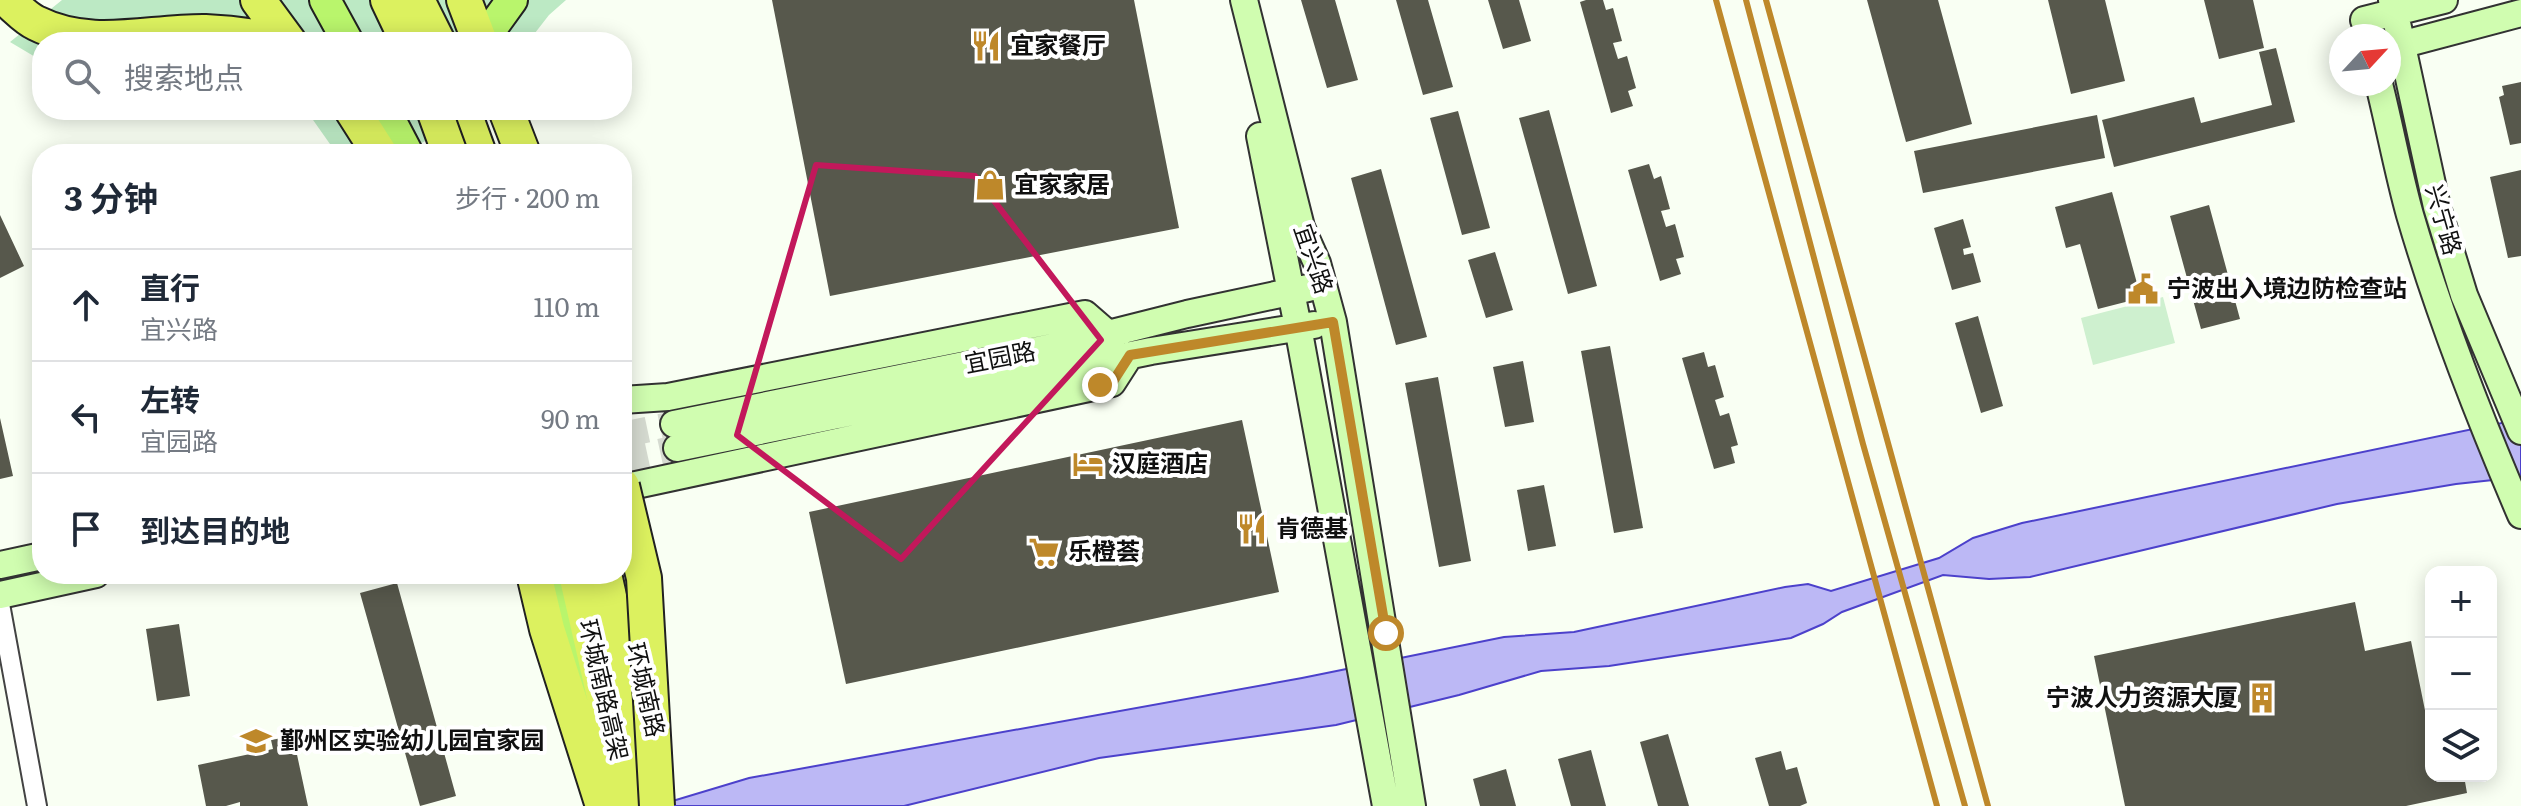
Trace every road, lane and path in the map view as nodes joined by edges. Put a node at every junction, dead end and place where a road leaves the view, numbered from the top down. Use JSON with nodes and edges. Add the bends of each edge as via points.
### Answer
{"nodes":[{"id":1,"x":7,"y":0,"type":"edge"},
{"id":2,"x":258,"y":0,"type":"edge"},
{"id":3,"x":380,"y":0,"type":"edge"},
{"id":4,"x":417,"y":0,"type":"edge"},
{"id":5,"x":464,"y":0,"type":"edge"},
{"id":6,"x":512,"y":0,"type":"edge"},
{"id":7,"x":1229,"y":0,"type":"edge"},
{"id":8,"x":1244,"y":0,"type":"edge"},
{"id":9,"x":2444,"y":0,"type":"edge"},
{"id":10,"x":2393,"y":6,"type":"edge"},
{"id":11,"x":2521,"y":13,"type":"edge"},
{"id":12,"x":2364,"y":19,"type":"edge"},
{"id":13,"x":63,"y":32,"type":"edge"},
{"id":14,"x":282,"y":32,"type":"edge"},
{"id":15,"x":392,"y":32,"type":"edge"},
{"id":16,"x":401,"y":32,"type":"edge"},
{"id":17,"x":433,"y":32,"type":"edge"},
{"id":18,"x":476,"y":32,"type":"edge"},
{"id":19,"x":489,"y":32,"type":"edge"},
{"id":20,"x":2401,"y":44,"type":"edge"},
{"id":21,"x":2401,"y":69,"type":"edge"},
{"id":22,"x":2382,"y":96,"type":"edge"},
{"id":23,"x":345,"y":120,"type":"edge"},
{"id":24,"x":358,"y":120,"type":"edge"},
{"id":25,"x":390,"y":120,"type":"edge"},
{"id":26,"x":437,"y":120,"type":"edge"},
{"id":27,"x":467,"y":120,"type":"edge"},
{"id":28,"x":482,"y":120,"type":"edge"},
{"id":29,"x":510,"y":120,"type":"edge"},
{"id":30,"x":359,"y":144,"type":"edge"},
{"id":31,"x":374,"y":144,"type":"edge"},
{"id":32,"x":403,"y":144,"type":"edge"},
{"id":33,"x":447,"y":144,"type":"edge"},
{"id":34,"x":475,"y":144,"type":"edge"},
{"id":35,"x":485,"y":144,"type":"edge"},
{"id":36,"x":519,"y":144,"type":"edge"},
{"id":37,"x":1324,"y":284,"type":"junction"},
{"id":38,"x":1291,"y":291,"type":"junction"},
{"id":39,"x":1333,"y":322,"type":"junction"},
{"id":40,"x":1298,"y":327,"type":"junction"},
{"id":41,"x":1108,"y":334,"type":"junction"},
{"id":42,"x":1130,"y":355,"type":"junction"},
{"id":43,"x":632,"y":399,"type":"edge"},
{"id":44,"x":2521,"y":431,"type":"edge"},
{"id":45,"x":632,"y":485,"type":"edge"},
{"id":46,"x":2521,"y":515,"type":"edge"},
{"id":47,"x":632,"y":528,"type":"edge"},
{"id":48,"x":32,"y":558,"type":"edge"},
{"id":49,"x":0,"y":565,"type":"edge"},
{"id":50,"x":50,"y":584,"type":"edge"},
{"id":51,"x":536,"y":584,"type":"edge"},
{"id":52,"x":559,"y":584,"type":"edge"},
{"id":53,"x":578,"y":584,"type":"edge"},
{"id":54,"x":606,"y":584,"type":"edge"},
{"id":55,"x":620,"y":584,"type":"edge"},
{"id":56,"x":0,"y":595,"type":"edge"},
{"id":57,"x":0,"y":604,"type":"edge"},
{"id":58,"x":37,"y":806,"type":"edge"},
{"id":59,"x":603,"y":806,"type":"edge"},
{"id":60,"x":610,"y":806,"type":"edge"},
{"id":61,"x":629,"y":806,"type":"edge"},
{"id":62,"x":657,"y":806,"type":"edge"},
{"id":63,"x":672,"y":806,"type":"edge"},
{"id":64,"x":1386,"y":806,"type":"edge"},
{"id":65,"x":1412,"y":806,"type":"edge"}],
"edges":[{"from":1,"to":13,"type":"highway","via":[[34,23]]},
{"from":2,"to":14,"type":"highway"},
{"from":3,"to":15,"type":"main road"},
{"from":3,"to":16,"type":"highway"},
{"from":4,"to":17,"type":"highway"},
{"from":5,"to":18,"type":"highway"},
{"from":6,"to":19,"type":"main road"},
{"from":7,"to":38,"type":"main road","name":"宜兴路"},
{"from":8,"to":37,"type":"main road","name":"宜兴路","via":[[1297,213]]},
{"from":9,"to":10,"type":"main road"},
{"from":10,"to":12,"type":"main road"},
{"from":11,"to":20,"type":"main road"},
{"from":21,"to":44,"type":"main road","name":"兴宁路","via":[[2464,295]]},
{"from":22,"to":46,"type":"main road","via":[[2410,214],[2438,301]]},
{"from":23,"to":30,"type":"highway"},
{"from":24,"to":31,"type":"highway"},
{"from":25,"to":32,"type":"main road"},
{"from":26,"to":33,"type":"highway","bridge":true},
{"from":27,"to":34,"type":"highway"},
{"from":28,"to":35,"type":"main road"},
{"from":29,"to":36,"type":"highway"},
{"from":37,"to":38,"type":"main road","name":"宜园路"},
{"from":37,"to":39,"type":"main road","name":"宜兴路"},
{"from":38,"to":40,"type":"main road","name":"宜兴路"},
{"from":38,"to":41,"type":"main road","name":"宜园路"},
{"from":39,"to":40,"type":"main road","name":"宜园路"},
{"from":39,"to":65,"type":"main road","name":"宜兴路"},
{"from":40,"to":42,"type":"main road","name":"宜园路"},
{"from":40,"to":64,"type":"main road","name":"宜兴路"},
{"from":41,"to":42,"type":"main road","name":"宜园路","via":[[675,436]]},
{"from":41,"to":43,"type":"main road","via":[[1085,314],[668,397]]},
{"from":42,"to":45,"type":"main road","name":"宜园路","via":[[1112,383]]},
{"from":47,"to":62,"type":"highway","bridge":true,"via":[[644,578]]},
{"from":48,"to":49,"type":"main road"},
{"from":50,"to":56,"type":"main road"},
{"from":51,"to":59,"type":"highway"},
{"from":52,"to":60,"type":"main road"},
{"from":53,"to":61,"type":"highway","name":"环城南路高架"},
{"from":54,"to":62,"type":"highway","name":"环城南路高架","bridge":true},
{"from":55,"to":63,"type":"main road","name":"环城南路"},
{"from":57,"to":58,"type":"street"}]}
